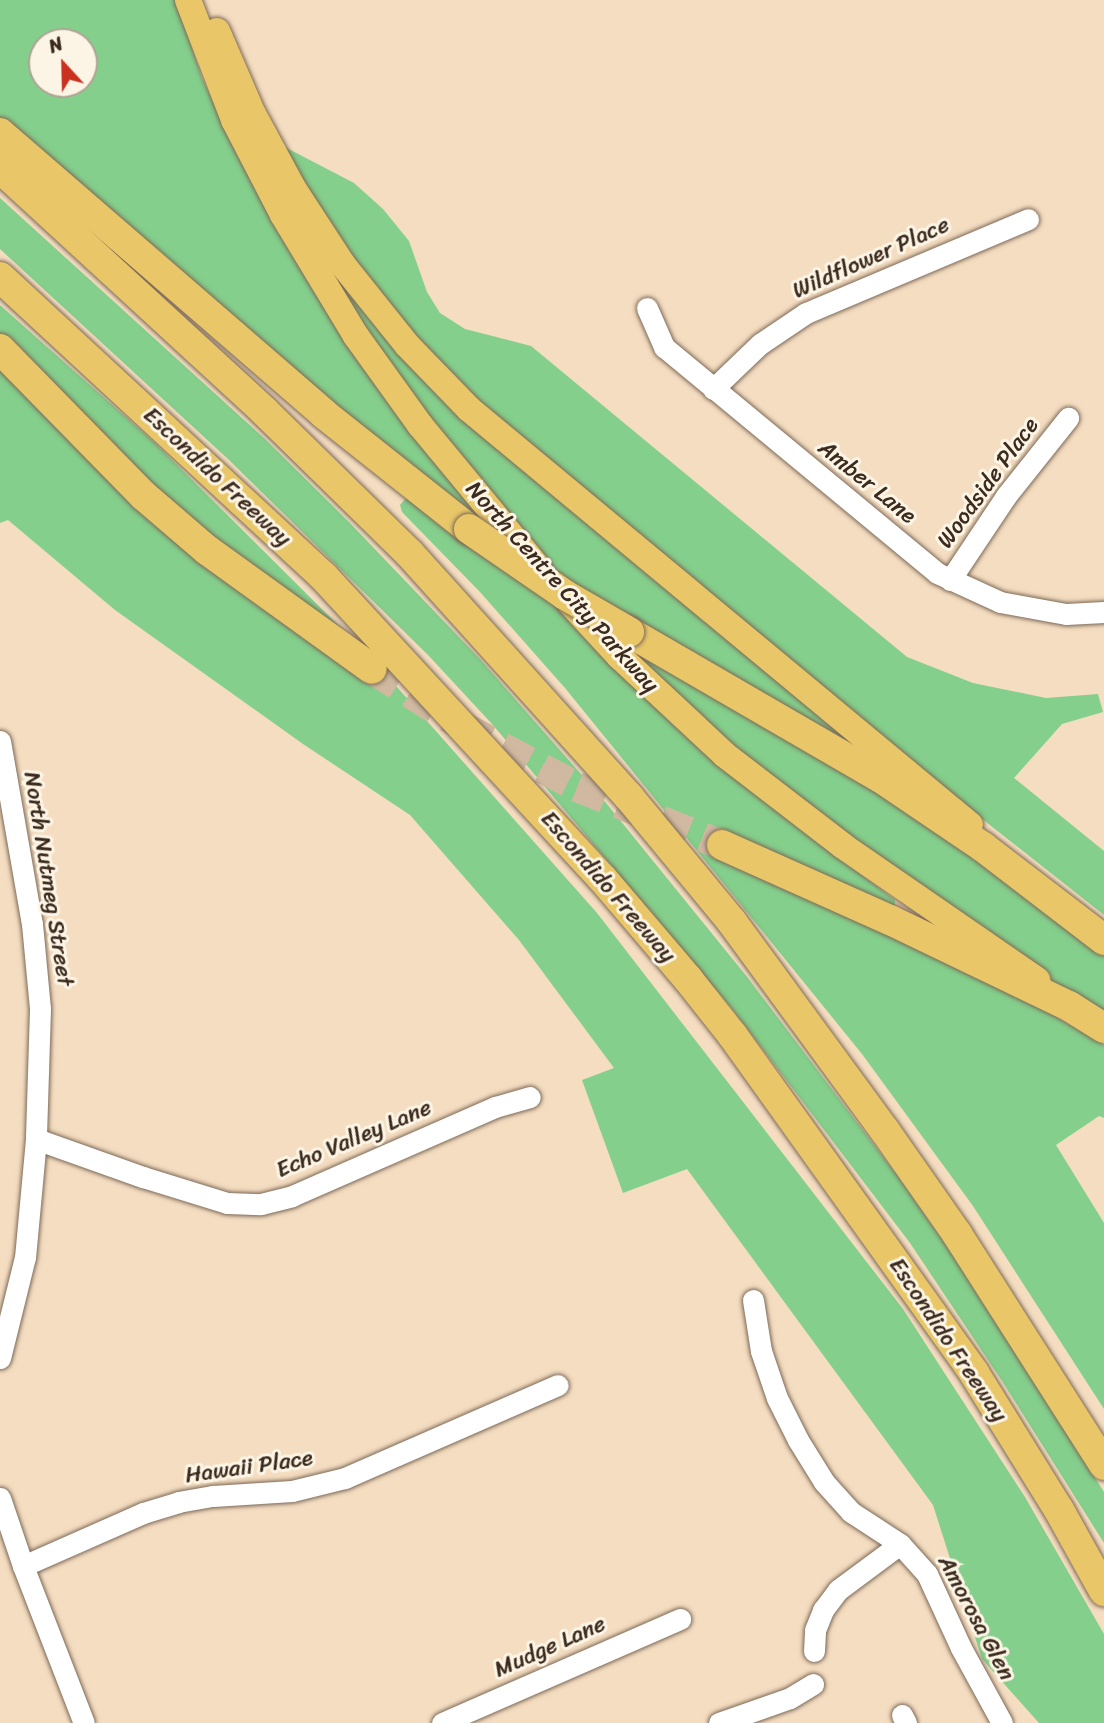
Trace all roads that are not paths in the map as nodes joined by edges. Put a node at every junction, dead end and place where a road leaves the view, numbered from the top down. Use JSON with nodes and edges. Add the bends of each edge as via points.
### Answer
{"nodes":[{"id":1,"x":188,"y":0,"type":"edge"},
{"id":2,"x":206,"y":0,"type":"edge"},
{"id":3,"x":0,"y":133,"type":"edge"},
{"id":4,"x":0,"y":168,"type":"edge"},
{"id":5,"x":1028,"y":219,"type":"dead end"},
{"id":6,"x":0,"y":277,"type":"edge"},
{"id":7,"x":647,"y":308,"type":"dead end"},
{"id":8,"x":0,"y":349,"type":"edge"},
{"id":9,"x":713,"y":389,"type":"junction"},
{"id":10,"x":1068,"y":418,"type":"dead end"},
{"id":11,"x":950,"y":580,"type":"junction"},
{"id":12,"x":1104,"y":612,"type":"edge"},
{"id":13,"x":372,"y":669,"type":"tunnel mouth"},
{"id":14,"x":0,"y":741,"type":"edge"},
{"id":15,"x":722,"y":845,"type":"tunnel mouth"},
{"id":16,"x":1069,"y":911,"type":"junction"},
{"id":17,"x":1104,"y":940,"type":"edge"},
{"id":18,"x":1069,"y":1006,"type":"junction"},
{"id":19,"x":1104,"y":1028,"type":"edge"},
{"id":20,"x":530,"y":1097,"type":"dead end"},
{"id":21,"x":36,"y":1139,"type":"junction"},
{"id":22,"x":753,"y":1300,"type":"dead end"},
{"id":23,"x":0,"y":1358,"type":"edge"},
{"id":24,"x":558,"y":1385,"type":"dead end"},
{"id":25,"x":1104,"y":1465,"type":"edge"},
{"id":26,"x":0,"y":1498,"type":"edge"},
{"id":27,"x":900,"y":1544,"type":"junction"},
{"id":28,"x":23,"y":1566,"type":"junction"},
{"id":29,"x":1104,"y":1591,"type":"edge"},
{"id":30,"x":680,"y":1619,"type":"dead end"},
{"id":31,"x":814,"y":1651,"type":"dead end"},
{"id":32,"x":813,"y":1684,"type":"dead end"},
{"id":33,"x":84,"y":1723,"type":"edge"},
{"id":34,"x":442,"y":1723,"type":"edge"},
{"id":35,"x":719,"y":1723,"type":"edge"},
{"id":36,"x":1002,"y":1723,"type":"edge"}],
"edges":[{"from":1,"to":18,"type":"main road","name":"North Centre City Parkway","via":[[234,120],[283,215],[364,347],[510,537],[619,656],[725,755],[843,846]]},
{"from":2,"to":16,"type":"main road","via":[[228,60],[293,188],[343,265],[407,345],[469,409]]},
{"from":3,"to":16,"type":"highway","bridge":true,"via":[[324,414],[469,529],[565,595],[881,778]]},
{"from":4,"to":25,"type":"highway","via":[[254,402],[410,554],[629,797],[732,922],[885,1131],[957,1234]]},
{"from":5,"to":9,"type":"street","name":"Wildflower Place","via":[[806,313],[760,344]]},
{"from":6,"to":29,"type":"highway","name":"Escondido Freeway","via":[[324,577],[602,878],[688,979],[974,1373]]},
{"from":7,"to":9,"type":"street","name":"Amber Lane","via":[[664,347]]},
{"from":8,"to":13,"type":"highway","via":[[144,496],[218,558]]},
{"from":9,"to":11,"type":"street","name":"Amber Lane"},
{"from":10,"to":11,"type":"street","name":"Woodside Place","via":[[1006,496]]},
{"from":11,"to":12,"type":"street","name":"Amber Lane","via":[[1000,602],[1066,614]]},
{"from":14,"to":21,"type":"street","name":"North Nutmeg Street","via":[[32,924],[40,1009]]},
{"from":15,"to":18,"type":"highway","via":[[890,919]]},
{"from":16,"to":17,"type":"highway"},
{"from":18,"to":19,"type":"highway","name":"North Centre City Parkway"},
{"from":20,"to":21,"type":"street","name":"Echo Valley Lane","via":[[495,1107],[292,1196],[261,1204],[227,1203]]},
{"from":21,"to":23,"type":"street","name":"North Nutmeg Street","via":[[25,1257]]},
{"from":22,"to":27,"type":"street","name":"Amorosa Glen","via":[[759,1344],[797,1440],[824,1482],[851,1512]]},
{"from":24,"to":28,"type":"street","name":"Hawaii Place","via":[[345,1479],[292,1491],[178,1502]]},
{"from":26,"to":28,"type":"street"},
{"from":27,"to":31,"type":"street","via":[[838,1590],[822,1610]]},
{"from":27,"to":36,"type":"street","name":"Amorosa Glen","via":[[927,1574]]},
{"from":28,"to":33,"type":"street"},
{"from":30,"to":34,"type":"street","name":"Mudge Lane"},
{"from":32,"to":35,"type":"street","via":[[790,1698]]}]}
